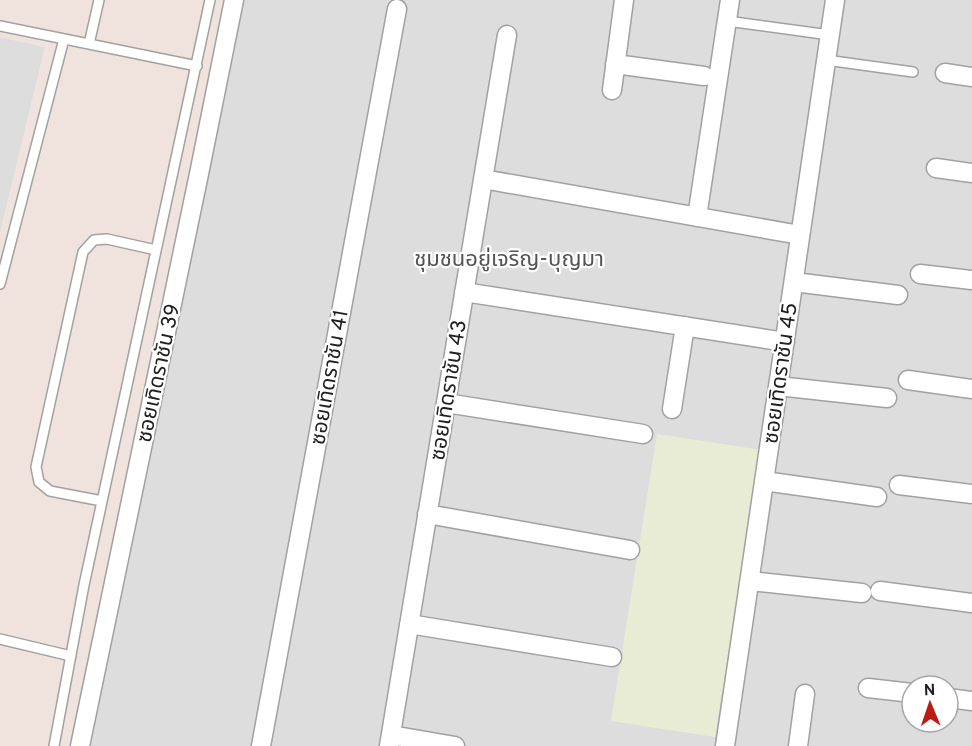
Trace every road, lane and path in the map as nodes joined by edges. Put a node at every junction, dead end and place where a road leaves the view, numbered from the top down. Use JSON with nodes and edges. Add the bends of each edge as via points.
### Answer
{"nodes":[{"id":1,"x":99,"y":0,"type":"edge"},
{"id":2,"x":210,"y":0,"type":"edge"},
{"id":3,"x":234,"y":0,"type":"edge"},
{"id":4,"x":624,"y":0,"type":"edge"},
{"id":5,"x":730,"y":0,"type":"edge"},
{"id":6,"x":835,"y":0,"type":"edge"},
{"id":7,"x":398,"y":9,"type":"dead end"},
{"id":8,"x":727,"y":21,"type":"junction"},
{"id":9,"x":0,"y":26,"type":"edge"},
{"id":10,"x":507,"y":35,"type":"dead end"},
{"id":11,"x":830,"y":35,"type":"junction"},
{"id":12,"x":64,"y":39,"type":"junction"},
{"id":13,"x":89,"y":44,"type":"junction"},
{"id":14,"x":826,"y":60,"type":"junction"},
{"id":15,"x":615,"y":64,"type":"junction"},
{"id":16,"x":197,"y":66,"type":"junction"},
{"id":17,"x":913,"y":72,"type":"dead end"},
{"id":18,"x":945,"y":73,"type":"dead end"},
{"id":19,"x":704,"y":76,"type":"dead end"},
{"id":20,"x":972,"y":77,"type":"edge"},
{"id":21,"x":612,"y":90,"type":"dead end"},
{"id":22,"x":936,"y":168,"type":"dead end"},
{"id":23,"x":972,"y":173,"type":"edge"},
{"id":24,"x":483,"y":179,"type":"junction"},
{"id":25,"x":697,"y":217,"type":"junction"},
{"id":26,"x":800,"y":235,"type":"junction"},
{"id":27,"x":156,"y":249,"type":"junction"},
{"id":28,"x":920,"y":274,"type":"dead end"},
{"id":29,"x":972,"y":280,"type":"edge"},
{"id":30,"x":794,"y":282,"type":"junction"},
{"id":31,"x":0,"y":284,"type":"edge"},
{"id":32,"x":464,"y":292,"type":"junction"},
{"id":33,"x":898,"y":295,"type":"dead end"},
{"id":34,"x":685,"y":326,"type":"junction"},
{"id":35,"x":785,"y":342,"type":"junction"},
{"id":36,"x":908,"y":380,"type":"dead end"},
{"id":37,"x":778,"y":386,"type":"junction"},
{"id":38,"x":972,"y":389,"type":"edge"},
{"id":39,"x":887,"y":398,"type":"dead end"},
{"id":40,"x":446,"y":403,"type":"junction"},
{"id":41,"x":672,"y":409,"type":"dead end"},
{"id":42,"x":643,"y":435,"type":"dead end"},
{"id":43,"x":764,"y":481,"type":"junction"},
{"id":44,"x":898,"y":485,"type":"dead end"},
{"id":45,"x":972,"y":494,"type":"edge"},
{"id":46,"x":877,"y":497,"type":"dead end"},
{"id":47,"x":102,"y":501,"type":"junction"},
{"id":48,"x":428,"y":514,"type":"junction"},
{"id":49,"x":630,"y":550,"type":"dead end"},
{"id":50,"x":750,"y":581,"type":"junction"},
{"id":51,"x":972,"y":603,"type":"edge"},
{"id":52,"x":409,"y":624,"type":"junction"},
{"id":53,"x":0,"y":639,"type":"edge"},
{"id":54,"x":71,"y":656,"type":"junction"},
{"id":55,"x":612,"y":657,"type":"dead end"},
{"id":56,"x":868,"y":688,"type":"dead end"},
{"id":57,"x":900,"y":692,"type":"edge"},
{"id":58,"x":805,"y":694,"type":"dead end"},
{"id":59,"x":390,"y":740,"type":"edge"},
{"id":60,"x":54,"y":746,"type":"edge"},
{"id":61,"x":80,"y":746,"type":"edge"},
{"id":62,"x":261,"y":746,"type":"edge"},
{"id":63,"x":455,"y":746,"type":"edge"},
{"id":64,"x":725,"y":746,"type":"edge"},
{"id":65,"x":798,"y":746,"type":"edge"}],
"edges":[{"from":1,"to":13,"type":"lane"},
{"from":2,"to":16,"type":"lane"},
{"from":3,"to":61,"type":"street","name":"ซอยเทิดราชัน 39"},
{"from":4,"to":15,"type":"street"},
{"from":5,"to":8,"type":"street"},
{"from":6,"to":11,"type":"street","name":"ซอยเทิดราชัน 45"},
{"from":7,"to":62,"type":"street","name":"ซอยเทิดราชัน 41"},
{"from":8,"to":11,"type":"lane"},
{"from":8,"to":25,"type":"street"},
{"from":9,"to":12,"type":"lane"},
{"from":10,"to":24,"type":"street","name":"ซอยเทิดราชัน 43"},
{"from":11,"to":14,"type":"street","name":"ซอยเทิดราชัน 45"},
{"from":12,"to":13,"type":"lane"},
{"from":12,"to":31,"type":"lane"},
{"from":13,"to":16,"type":"lane"},
{"from":14,"to":17,"type":"lane"},
{"from":14,"to":26,"type":"street","name":"ซอยเทิดราชัน 45"},
{"from":15,"to":19,"type":"street"},
{"from":15,"to":21,"type":"street"},
{"from":16,"to":27,"type":"lane"},
{"from":18,"to":20,"type":"street"},
{"from":22,"to":23,"type":"street"},
{"from":24,"to":25,"type":"street"},
{"from":24,"to":32,"type":"street","name":"ซอยเทิดราชัน 43"},
{"from":25,"to":26,"type":"street"},
{"from":26,"to":30,"type":"street","name":"ซอยเทิดราชัน 45"},
{"from":27,"to":47,"type":"lane"},
{"from":27,"to":47,"type":"lane","via":[[107,238],[94,240],[83,252],[36,467],[39,482],[50,491]]},
{"from":28,"to":29,"type":"street"},
{"from":30,"to":33,"type":"street"},
{"from":30,"to":35,"type":"street","name":"ซอยเทิดราชัน 45"},
{"from":32,"to":34,"type":"street"},
{"from":32,"to":40,"type":"street","name":"ซอยเทิดราชัน 43"},
{"from":34,"to":35,"type":"street"},
{"from":34,"to":41,"type":"street"},
{"from":35,"to":37,"type":"street","name":"ซอยเทิดราชัน 45"},
{"from":36,"to":38,"type":"street"},
{"from":37,"to":39,"type":"street"},
{"from":37,"to":43,"type":"street","name":"ซอยเทิดราชัน 45"},
{"from":40,"to":42,"type":"street"},
{"from":40,"to":48,"type":"street","name":"ซอยเทิดราชัน 43"},
{"from":43,"to":46,"type":"street"},
{"from":43,"to":50,"type":"street","name":"ซอยเทิดราชัน 45"},
{"from":44,"to":45,"type":"street"},
{"from":47,"to":54,"type":"lane"},
{"from":48,"to":49,"type":"street"},
{"from":48,"to":52,"type":"street","name":"ซอยเทิดราชัน 43"},
{"from":50,"to":51,"type":"street"},
{"from":50,"to":64,"type":"street","name":"ซอยเทิดราชัน 45"},
{"from":52,"to":55,"type":"street"},
{"from":52,"to":59,"type":"street","name":"ซอยเทิดราชัน 43"},
{"from":53,"to":54,"type":"lane"},
{"from":54,"to":60,"type":"lane"},
{"from":56,"to":57,"type":"street"},
{"from":58,"to":65,"type":"street"},
{"from":59,"to":63,"type":"street"}]}
